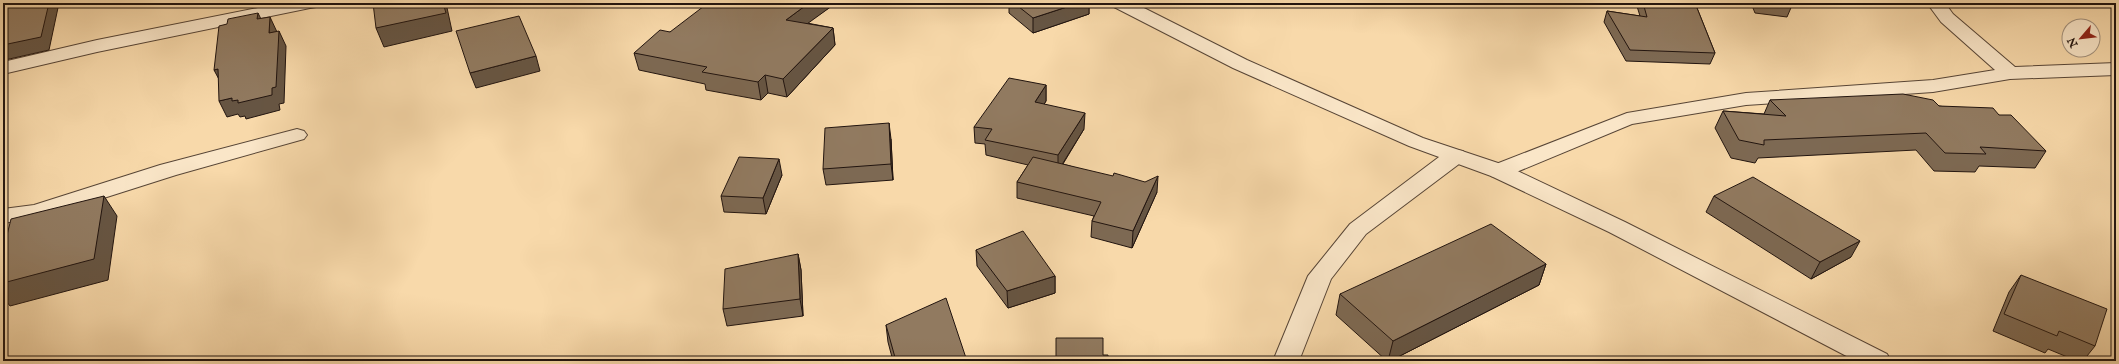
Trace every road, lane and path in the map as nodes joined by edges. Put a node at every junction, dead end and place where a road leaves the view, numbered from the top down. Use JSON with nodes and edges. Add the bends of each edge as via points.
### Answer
{"nodes":[{"id":1,"x":310,"y":3,"type":"edge"},
{"id":2,"x":1120,"y":3,"type":"edge"},
{"id":3,"x":1936,"y":3,"type":"edge"},
{"id":4,"x":3,"y":68,"type":"edge"},
{"id":5,"x":2116,"y":69,"type":"edge"},
{"id":6,"x":2010,"y":73,"type":"junction"},
{"id":7,"x":297,"y":136,"type":"dead end"},
{"id":8,"x":1455,"y":156,"type":"junction"},
{"id":9,"x":1499,"y":172,"type":"junction"},
{"id":10,"x":3,"y":216,"type":"edge"},
{"id":11,"x":1286,"y":361,"type":"edge"},
{"id":12,"x":1878,"y":361,"type":"edge"}],
"edges":[{"from":1,"to":4,"type":"street","via":[[97,46]]},
{"from":2,"to":8,"type":"street","via":[[1240,64],[1416,142]]},
{"from":3,"to":6,"type":"street","via":[[1947,18]]},
{"from":5,"to":6,"type":"street"},
{"from":6,"to":9,"type":"street","via":[[1933,86],[1746,99],[1627,119]]},
{"from":7,"to":10,"type":"street","via":[[168,170],[36,212]]},
{"from":8,"to":9,"type":"street"},
{"from":8,"to":11,"type":"street","via":[[1358,230],[1320,276]]},
{"from":9,"to":12,"type":"street","via":[[1617,227]]}]}
